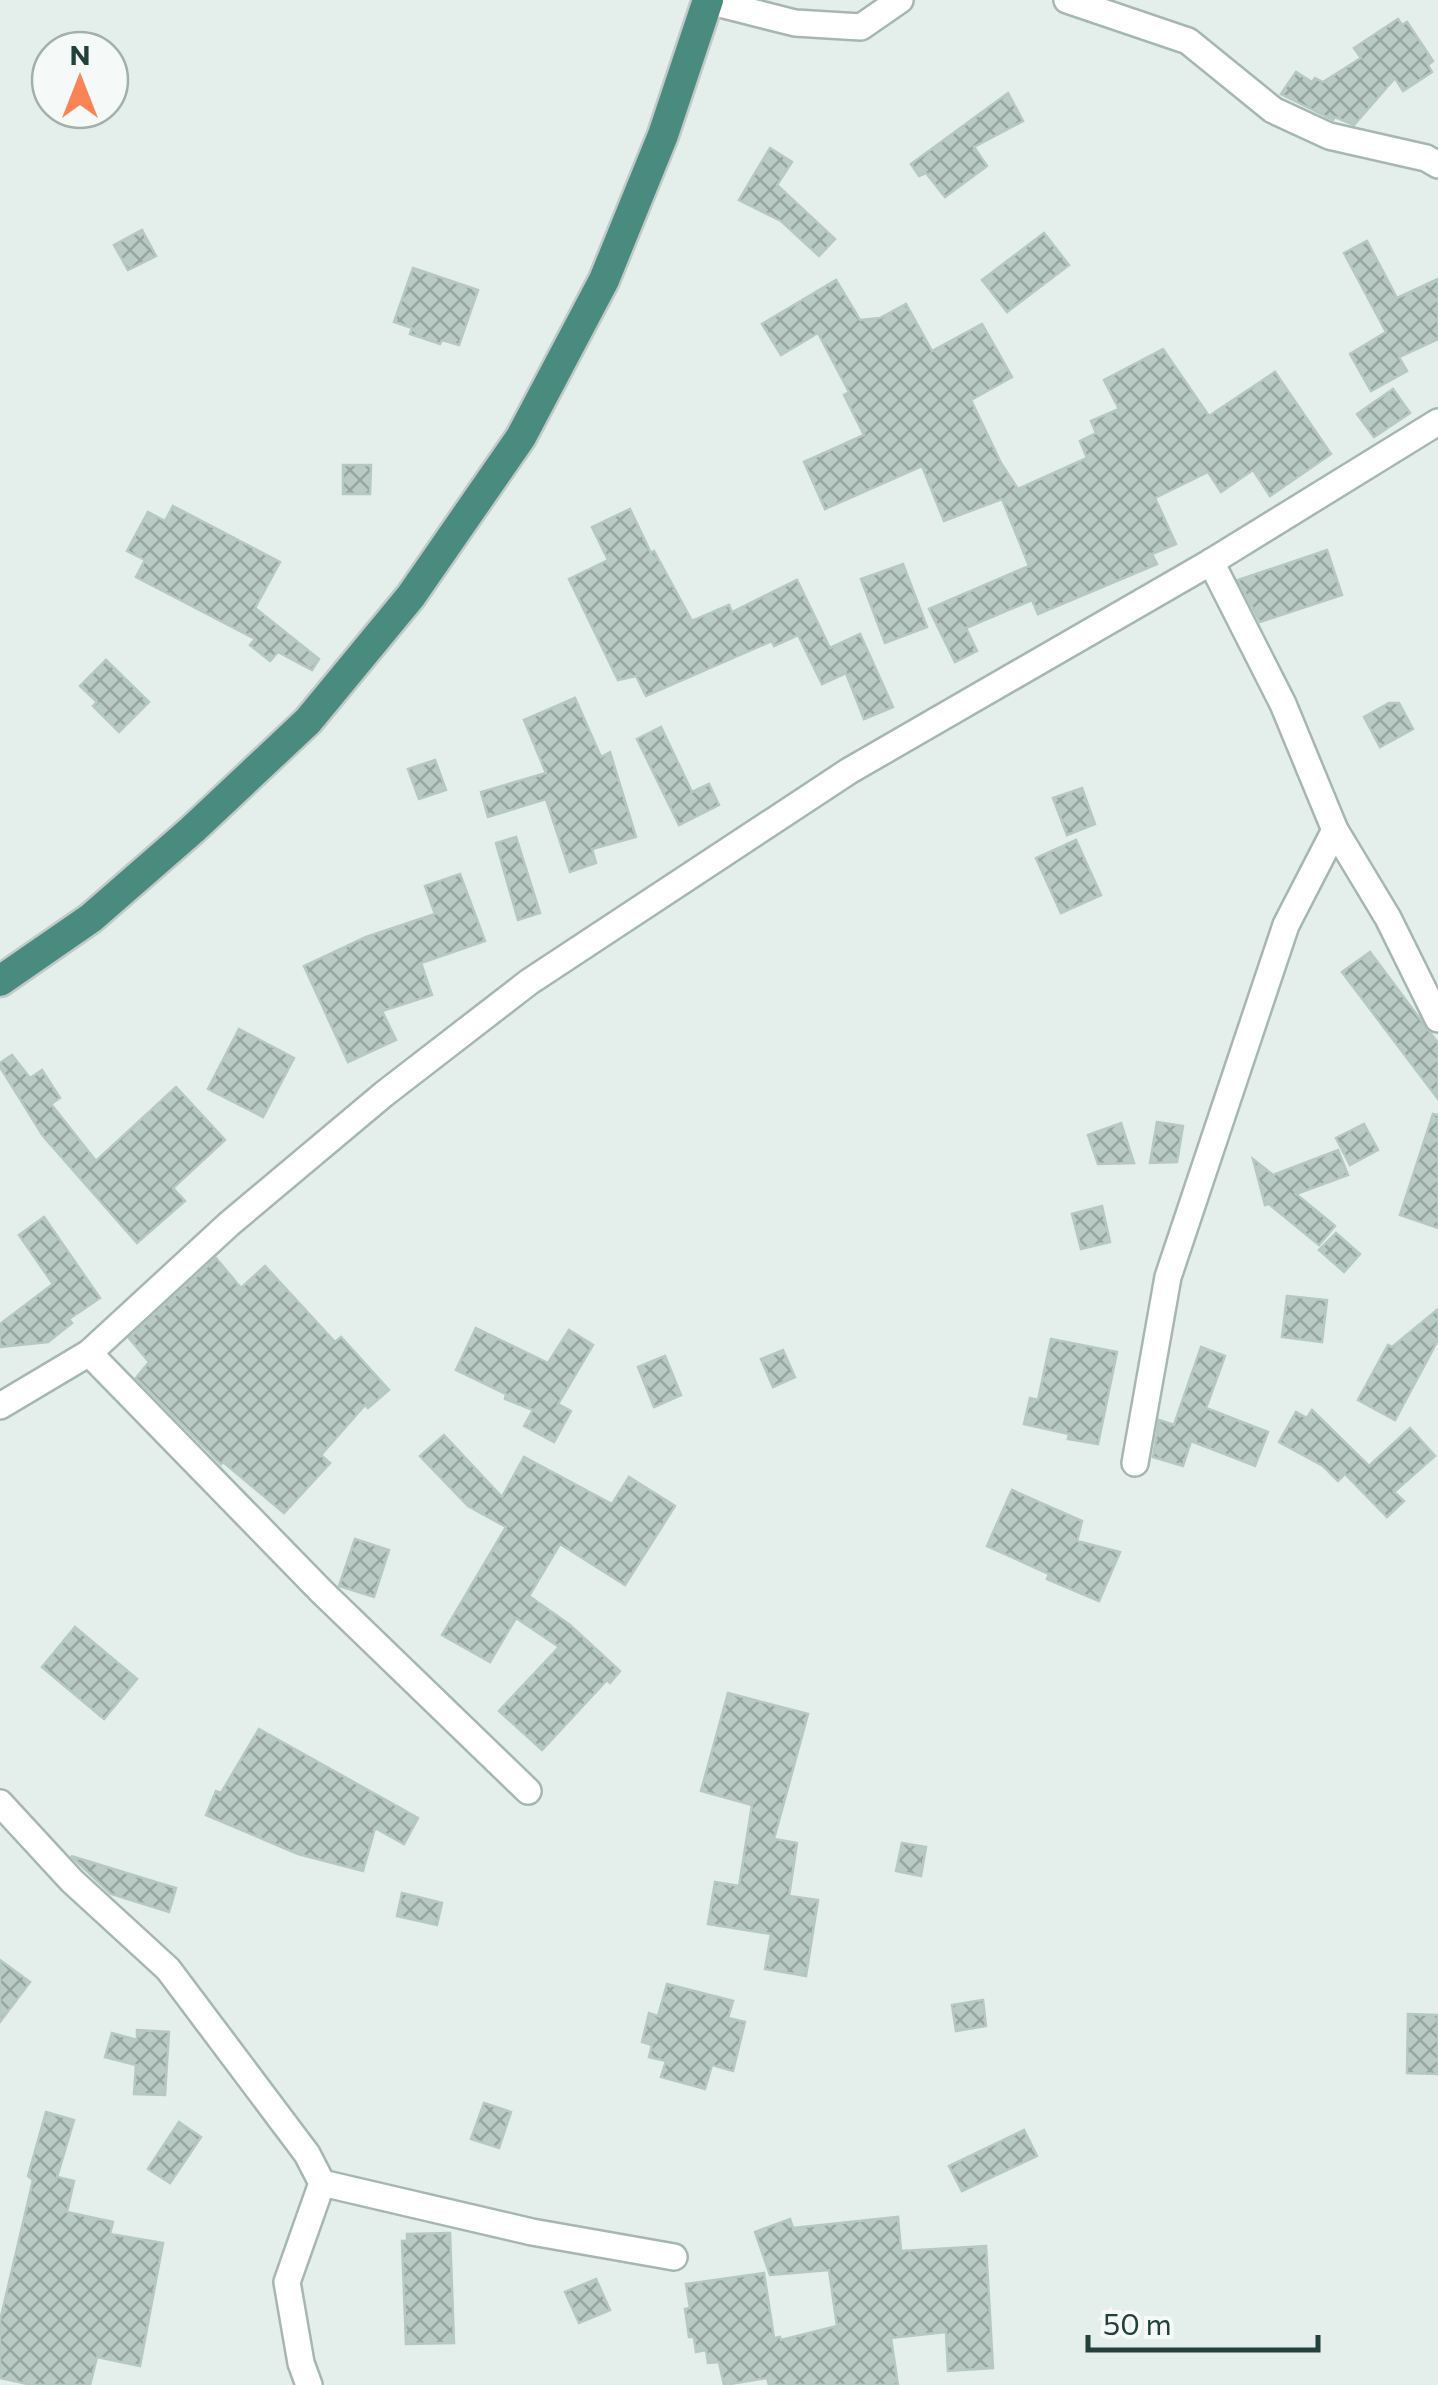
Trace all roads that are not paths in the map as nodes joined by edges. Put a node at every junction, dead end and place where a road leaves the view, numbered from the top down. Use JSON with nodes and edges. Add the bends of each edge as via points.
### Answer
{"nodes":[{"id":1,"x":900,"y":0,"type":"edge"},
{"id":2,"x":1067,"y":0,"type":"edge"},
{"id":3,"x":708,"y":1,"type":"edge"},
{"id":4,"x":1438,"y":165,"type":"edge"},
{"id":5,"x":1438,"y":422,"type":"edge"},
{"id":6,"x":1212,"y":562,"type":"junction"},
{"id":7,"x":1335,"y":830,"type":"junction"},
{"id":8,"x":0,"y":981,"type":"edge"},
{"id":9,"x":1438,"y":1019,"type":"edge"},
{"id":10,"x":90,"y":1353,"type":"junction"},
{"id":11,"x":0,"y":1406,"type":"edge"},
{"id":12,"x":1135,"y":1463,"type":"dead end"},
{"id":13,"x":528,"y":1791,"type":"dead end"},
{"id":14,"x":0,"y":1803,"type":"edge"},
{"id":15,"x":322,"y":2183,"type":"junction"},
{"id":16,"x":674,"y":2257,"type":"dead end"},
{"id":17,"x":309,"y":2385,"type":"edge"}],
"edges":[{"from":1,"to":3,"type":"street","via":[[861,27],[795,23]]},
{"from":2,"to":4,"type":"street","via":[[1188,40],[1272,110],[1329,136]]},
{"from":3,"to":8,"type":"highway","via":[[604,280],[522,436],[411,596],[308,721],[90,918]]},
{"from":5,"to":6,"type":"street"},
{"from":6,"to":7,"type":"street","via":[[1283,704]]},
{"from":6,"to":10,"type":"street","via":[[849,771],[529,982],[229,1224]]},
{"from":7,"to":9,"type":"street"},
{"from":7,"to":12,"type":"street","via":[[1286,925],[1168,1278]]},
{"from":10,"to":11,"type":"street"},
{"from":10,"to":13,"type":"street"},
{"from":14,"to":15,"type":"street","via":[[168,1969]]},
{"from":15,"to":16,"type":"street"},
{"from":15,"to":17,"type":"street","via":[[287,2282]]}]}
